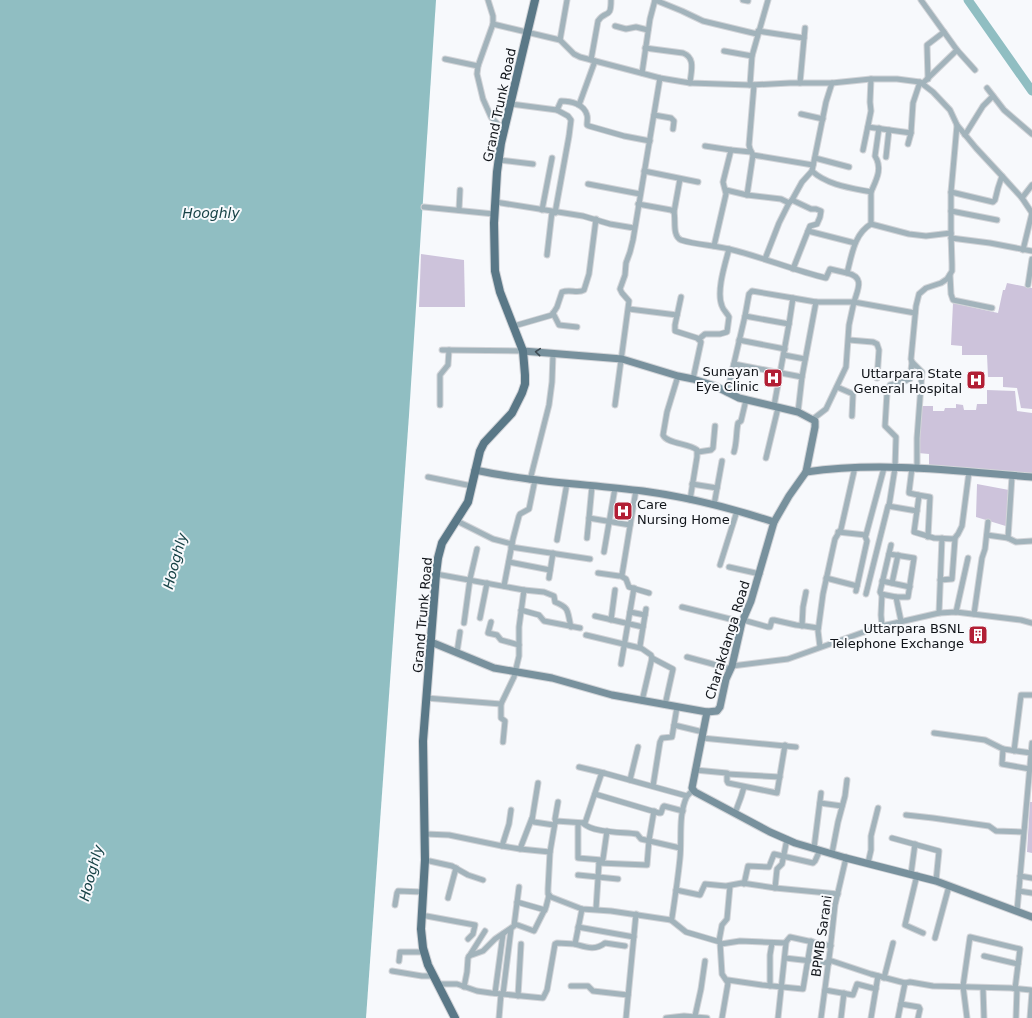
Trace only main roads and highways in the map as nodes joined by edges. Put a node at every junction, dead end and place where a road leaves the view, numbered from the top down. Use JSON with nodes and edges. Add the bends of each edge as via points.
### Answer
{"nodes":[{"id":1,"x":535,"y":0,"type":"edge"},
{"id":2,"x":455,"y":1018,"type":"edge"}],
"edges":[{"from":1,"to":2,"type":"main road","name":"Grand Trunk Road","via":[[504,131],[494,214],[495,271],[500,292],[523,351],[525,376],[522,393],[512,414],[484,443],[480,451],[466,507],[441,546],[436,574],[426,698],[423,741],[425,860],[421,929],[428,965]]}]}
